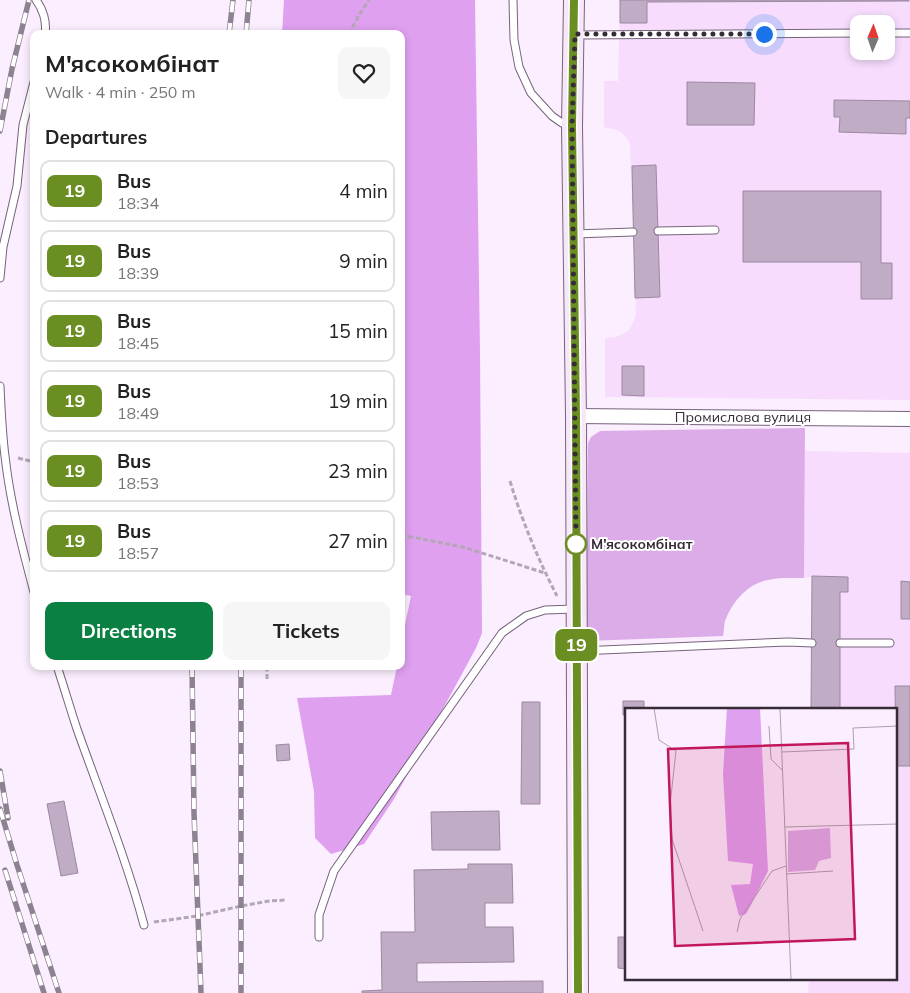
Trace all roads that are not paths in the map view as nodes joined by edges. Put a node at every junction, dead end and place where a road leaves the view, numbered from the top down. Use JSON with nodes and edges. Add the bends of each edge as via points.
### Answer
{"nodes":[{"id":1,"x":36,"y":0,"type":"edge"},
{"id":2,"x":513,"y":0,"type":"edge"},
{"id":3,"x":574,"y":0,"type":"edge"},
{"id":4,"x":46,"y":30,"type":"edge"},
{"id":5,"x":850,"y":33,"type":"edge"},
{"id":6,"x":895,"y":33,"type":"edge"},
{"id":7,"x":910,"y":33,"type":"edge"},
{"id":8,"x":575,"y":34,"type":"junction"},
{"id":9,"x":30,"y":98,"type":"edge"},
{"id":10,"x":572,"y":126,"type":"junction"},
{"id":11,"x":715,"y":230,"type":"dead end"},
{"id":12,"x":658,"y":231,"type":"dead end"},
{"id":13,"x":633,"y":232,"type":"dead end"},
{"id":14,"x":574,"y":234,"type":"junction"},
{"id":15,"x":0,"y":278,"type":"edge"},
{"id":16,"x":0,"y":386,"type":"edge"},
{"id":17,"x":576,"y":416,"type":"junction"},
{"id":18,"x":910,"y":419,"type":"edge"},
{"id":19,"x":30,"y":577,"type":"edge"},
{"id":20,"x":570,"y":609,"type":"junction"},
{"id":21,"x":812,"y":643,"type":"dead end"},
{"id":22,"x":840,"y":643,"type":"dead end"},
{"id":23,"x":890,"y":644,"type":"dead end"},
{"id":24,"x":576,"y":652,"type":"junction"},
{"id":25,"x":59,"y":670,"type":"edge"},
{"id":26,"x":144,"y":925,"type":"road end"},
{"id":27,"x":319,"y":936,"type":"dead end"},
{"id":28,"x":578,"y":993,"type":"edge"}],
"edges":[{"from":1,"to":4,"type":"lane","via":[[44,13]]},
{"from":2,"to":10,"type":"lane","via":[[515,49],[531,93],[552,116]]},
{"from":3,"to":8,"type":"main road"},
{"from":5,"to":8,"type":"lane"},
{"from":6,"to":7,"type":"lane"},
{"from":8,"to":10,"type":"main road"},
{"from":9,"to":15,"type":"lane"},
{"from":10,"to":14,"type":"main road"},
{"from":11,"to":12,"type":"lane"},
{"from":13,"to":14,"type":"lane"},
{"from":14,"to":17,"type":"main road"},
{"from":16,"to":19,"type":"lane","via":[[5,456]]},
{"from":17,"to":18,"type":"street","name":"Промислова вулиця"},
{"from":17,"to":20,"type":"main road"},
{"from":20,"to":24,"type":"main road"},
{"from":20,"to":27,"type":"lane","via":[[545,610],[526,616],[502,633],[334,871],[319,915]]},
{"from":21,"to":24,"type":"lane"},
{"from":22,"to":23,"type":"lane"},
{"from":24,"to":28,"type":"main road"},
{"from":25,"to":26,"type":"lane"}]}
